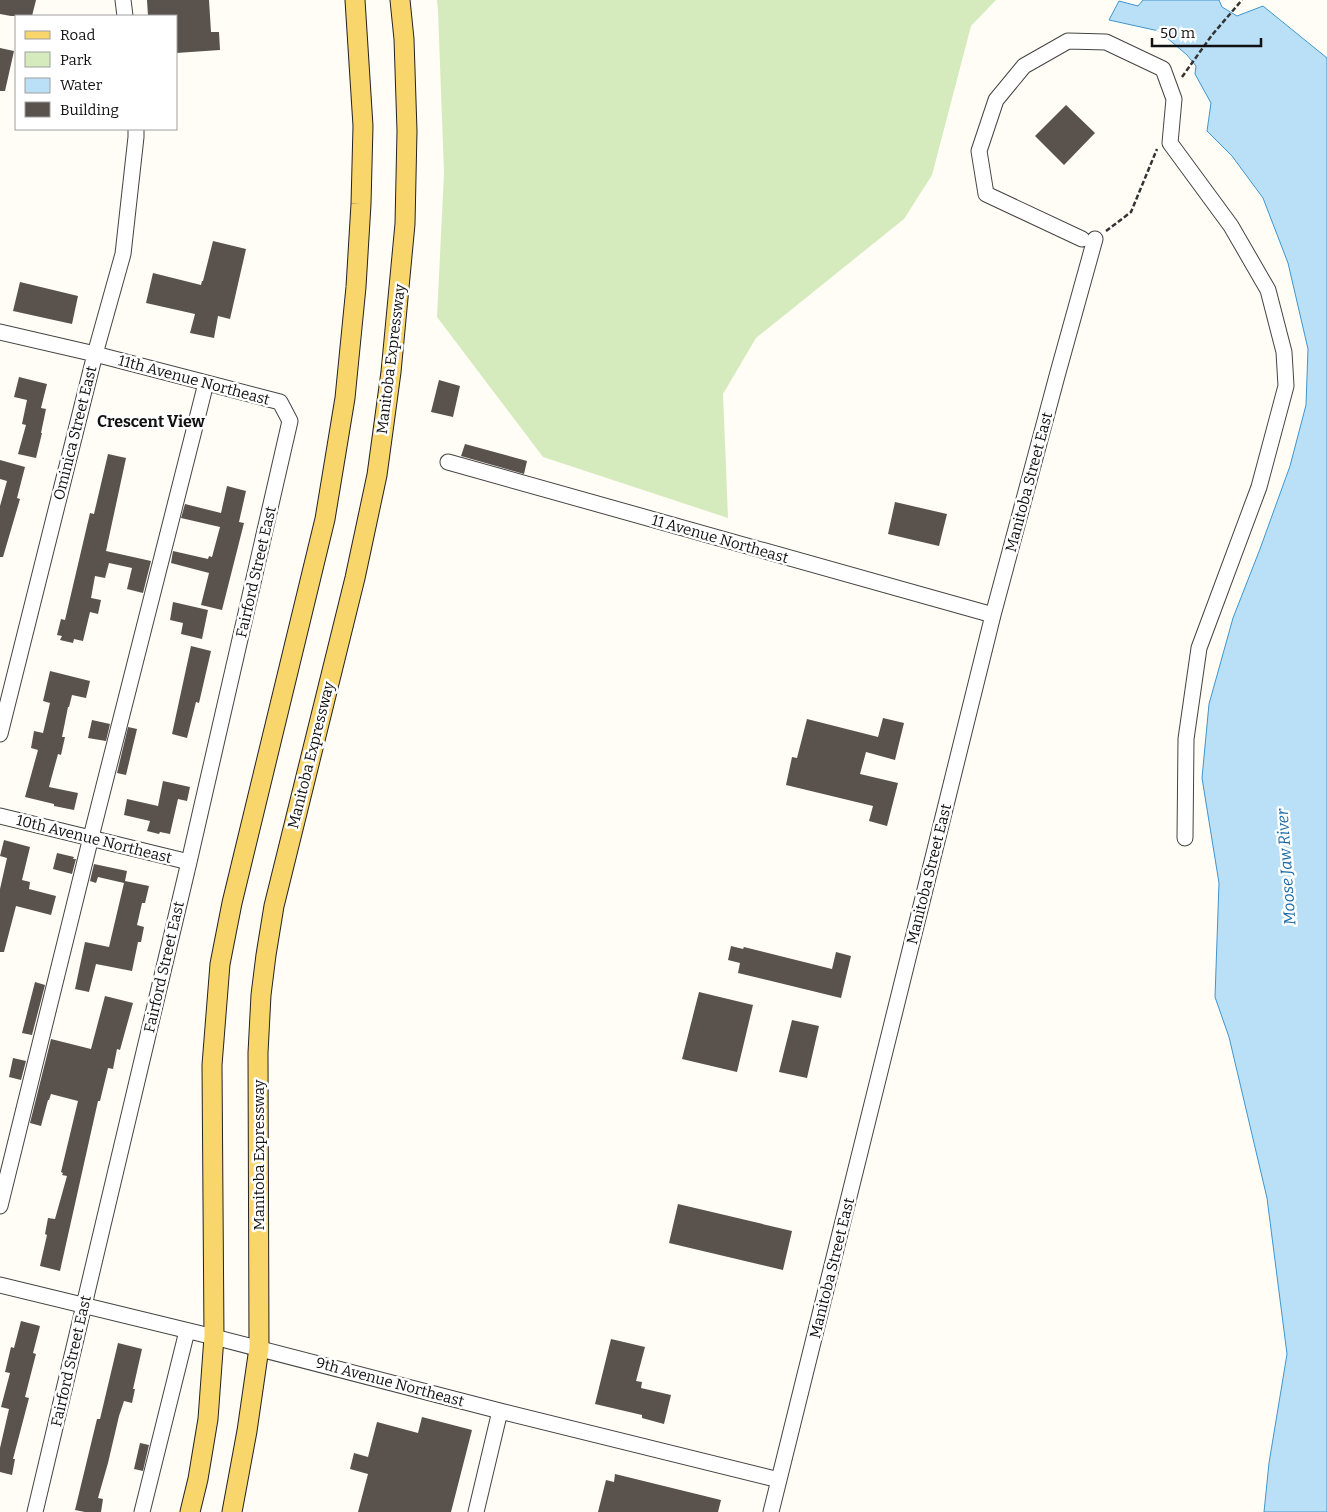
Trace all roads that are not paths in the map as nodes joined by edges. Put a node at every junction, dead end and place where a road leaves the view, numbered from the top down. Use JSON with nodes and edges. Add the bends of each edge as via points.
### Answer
{"nodes":[{"id":1,"x":123,"y":0,"type":"edge"},
{"id":2,"x":355,"y":0,"type":"edge"},
{"id":3,"x":400,"y":0,"type":"edge"},
{"id":4,"x":125,"y":15,"type":"edge"},
{"id":5,"x":136,"y":130,"type":"edge"},
{"id":6,"x":0,"y":332,"type":"edge"},
{"id":7,"x":95,"y":354,"type":"junction"},
{"id":8,"x":206,"y":383,"type":"junction"},
{"id":9,"x":290,"y":421,"type":"joint"},
{"id":10,"x":448,"y":462,"type":"dead end"},
{"id":11,"x":993,"y":615,"type":"junction"},
{"id":12,"x":0,"y":734,"type":"edge"},
{"id":13,"x":0,"y":816,"type":"edge"},
{"id":14,"x":91,"y":837,"type":"junction"},
{"id":15,"x":1185,"y":838,"type":"dead end"},
{"id":16,"x":189,"y":862,"type":"junction"},
{"id":17,"x":0,"y":1206,"type":"edge"},
{"id":18,"x":0,"y":1285,"type":"edge"},
{"id":19,"x":85,"y":1304,"type":"junction"},
{"id":20,"x":187,"y":1331,"type":"junction"},
{"id":21,"x":214,"y":1336,"type":"junction"},
{"id":22,"x":259,"y":1348,"type":"junction"},
{"id":23,"x":500,"y":1411,"type":"junction"},
{"id":24,"x":779,"y":1480,"type":"junction"},
{"id":25,"x":35,"y":1512,"type":"edge"},
{"id":26,"x":142,"y":1512,"type":"edge"},
{"id":27,"x":190,"y":1512,"type":"edge"},
{"id":28,"x":232,"y":1512,"type":"edge"},
{"id":29,"x":476,"y":1512,"type":"edge"},
{"id":30,"x":771,"y":1512,"type":"edge"}],
"edges":[{"from":1,"to":4,"type":"street"},
{"from":2,"to":21,"type":"main road","via":[[363,126],[356,287],[345,398],[325,519],[220,964],[212,1065]]},
{"from":3,"to":22,"type":"main road","name":"Manitoba Expressway","via":[[407,131],[405,205],[391,372],[375,484],[274,906],[261,995],[258,1053]]},
{"from":5,"to":7,"type":"street","name":"Ominica Street East","via":[[122,254]]},
{"from":6,"to":7,"type":"street","name":"11th Avenue Northeast"},
{"from":7,"to":8,"type":"street","name":"11th Avenue Northeast"},
{"from":7,"to":12,"type":"street","name":"Ominica Street East"},
{"from":8,"to":9,"type":"street","name":"11th Avenue Northeast","via":[[280,402]]},
{"from":8,"to":14,"type":"street"},
{"from":9,"to":16,"type":"street","name":"Fairford Street East"},
{"from":10,"to":11,"type":"street","name":"11 Avenue Northeast"},
{"from":11,"to":15,"type":"street","name":"Manitoba Street East","via":[[1057,376],[1089,239],[986,194],[979,151],[996,100],[1024,66],[1068,41],[1106,42],[1163,69],[1174,99],[1170,143],[1232,226],[1268,290],[1284,352],[1286,386],[1259,487],[1199,648],[1186,739]]},
{"from":11,"to":24,"type":"street","name":"Manitoba Street East"},
{"from":13,"to":14,"type":"street","name":"10th Avenue Northeast"},
{"from":14,"to":16,"type":"street","name":"10th Avenue Northeast"},
{"from":14,"to":17,"type":"street"},
{"from":16,"to":19,"type":"street","name":"Fairford Street East"},
{"from":18,"to":19,"type":"street","name":"9th Avenue Northeast"},
{"from":19,"to":20,"type":"street","name":"9th Avenue Northeast"},
{"from":19,"to":25,"type":"street","name":"Fairford Street East"},
{"from":20,"to":21,"type":"street","name":"9th Avenue Northeast"},
{"from":20,"to":26,"type":"street"},
{"from":21,"to":22,"type":"street","name":"9th Avenue Northeast"},
{"from":21,"to":27,"type":"main road","via":[[208,1419]]},
{"from":22,"to":23,"type":"street","name":"9th Avenue Northeast"},
{"from":22,"to":28,"type":"main road","name":"Manitoba Expressway","via":[[248,1432]]},
{"from":23,"to":24,"type":"street","name":"9th Avenue Northeast"},
{"from":23,"to":29,"type":"street"},
{"from":24,"to":30,"type":"street","name":"Manitoba Street East"}]}
